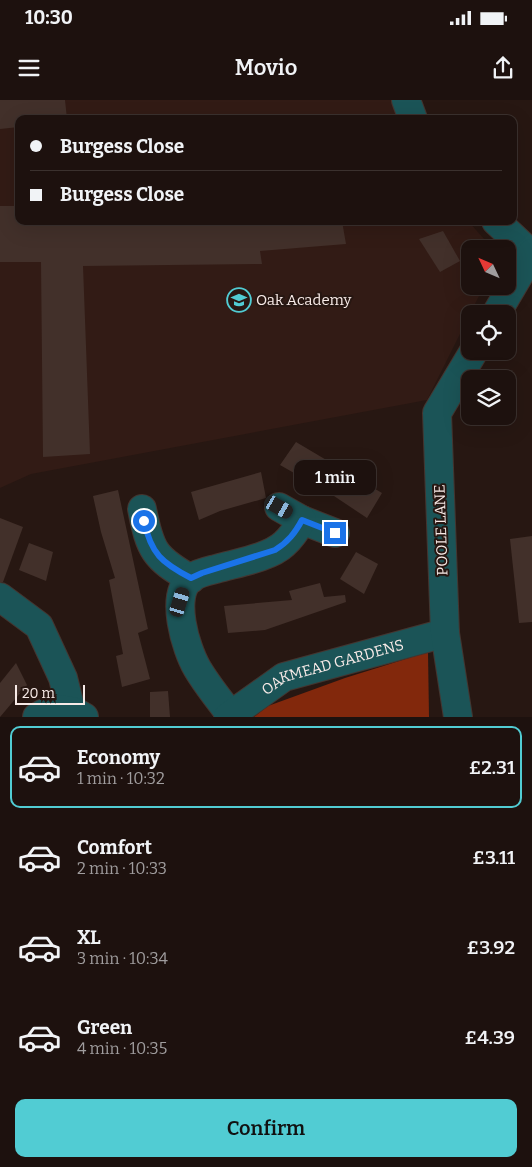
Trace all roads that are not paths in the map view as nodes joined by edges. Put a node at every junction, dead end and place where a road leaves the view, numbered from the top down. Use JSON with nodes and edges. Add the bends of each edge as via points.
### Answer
{"nodes":[{"id":1,"x":406,"y":100,"type":"edge"},
{"id":2,"x":412,"y":115,"type":"edge"},
{"id":3,"x":500,"y":225,"type":"edge"},
{"id":4,"x":532,"y":253,"type":"edge"},
{"id":5,"x":501,"y":305,"type":"edge"},
{"id":6,"x":469,"y":360,"type":"edge"},
{"id":7,"x":142,"y":509,"type":"dead end"},
{"id":8,"x":335,"y":533,"type":"dead end"},
{"id":9,"x":191,"y":578,"type":"junction"},
{"id":10,"x":0,"y":597,"type":"edge"},
{"id":11,"x":445,"y":633,"type":"junction"},
{"id":12,"x":77,"y":714,"type":"edge"},
{"id":13,"x":230,"y":716,"type":"edge"},
{"id":14,"x":37,"y":717,"type":"edge"},
{"id":15,"x":458,"y":717,"type":"edge"}],
"edges":[{"from":1,"to":2,"type":"street"},
{"from":3,"to":4,"type":"street"},
{"from":4,"to":5,"type":"street"},
{"from":6,"to":11,"type":"street","name":"POOLE LANE","via":[[438,413]]},
{"from":7,"to":9,"type":"street","via":[[151,547],[176,570]]},
{"from":8,"to":9,"type":"street","via":[[291,513],[294,535],[283,546]]},
{"from":9,"to":13,"type":"street","via":[[185,585],[180,602],[182,625],[197,667]]},
{"from":10,"to":12,"type":"street","via":[[40,626]]},
{"from":11,"to":13,"type":"street","name":"OAKMEAD GARDENS","via":[[284,677]]},
{"from":11,"to":15,"type":"street","name":"POOLE LANE"},
{"from":12,"to":14,"type":"street","via":[[57,710]]}]}
